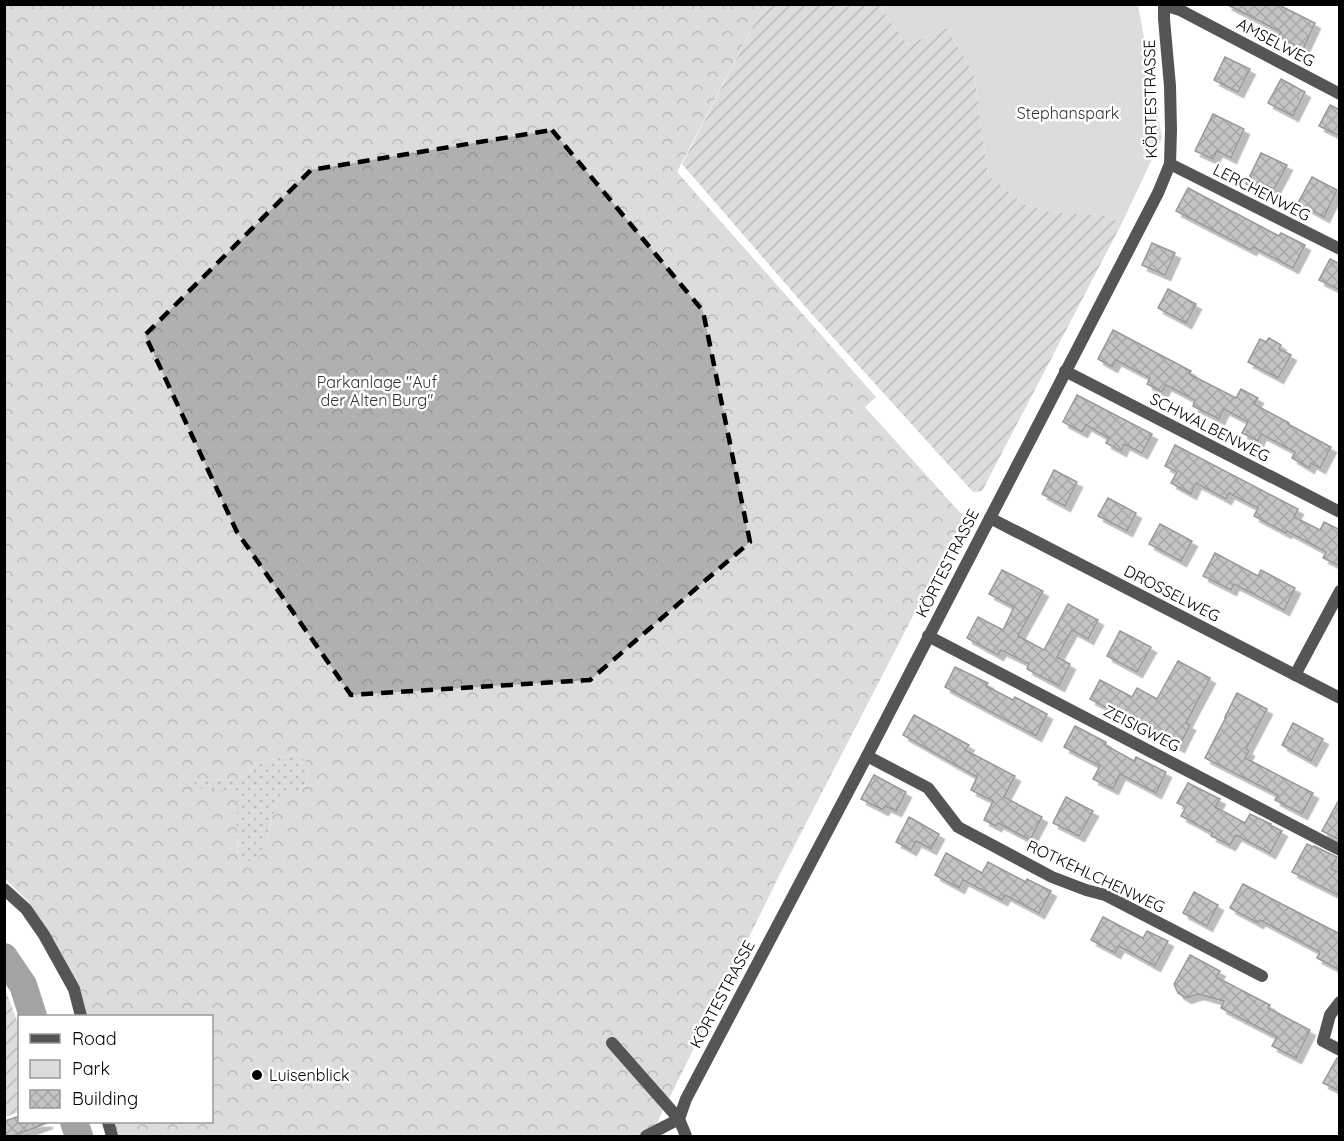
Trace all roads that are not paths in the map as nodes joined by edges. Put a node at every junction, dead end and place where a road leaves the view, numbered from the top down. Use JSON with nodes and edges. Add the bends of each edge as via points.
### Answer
{"nodes":[{"id":1,"x":1164,"y":5,"type":"edge"},
{"id":2,"x":1340,"y":94,"type":"edge"},
{"id":3,"x":1170,"y":164,"type":"junction"},
{"id":4,"x":1340,"y":249,"type":"edge"},
{"id":5,"x":1065,"y":370,"type":"junction"},
{"id":6,"x":1340,"y":512,"type":"edge"},
{"id":7,"x":990,"y":518,"type":"junction"},
{"id":8,"x":1340,"y":591,"type":"edge"},
{"id":9,"x":928,"y":636,"type":"junction"},
{"id":10,"x":1295,"y":675,"type":"junction"},
{"id":11,"x":1340,"y":698,"type":"edge"},
{"id":12,"x":867,"y":756,"type":"junction"},
{"id":13,"x":1340,"y":850,"type":"edge"},
{"id":14,"x":4,"y":889,"type":"edge"},
{"id":15,"x":1262,"y":975,"type":"dead end"},
{"id":16,"x":1340,"y":1002,"type":"edge"},
{"id":17,"x":80,"y":1015,"type":"edge"},
{"id":18,"x":612,"y":1043,"type":"dead end"},
{"id":19,"x":1340,"y":1050,"type":"edge"},
{"id":20,"x":679,"y":1119,"type":"junction"},
{"id":21,"x":646,"y":1137,"type":"edge"},
{"id":22,"x":687,"y":1137,"type":"edge"}],
"edges":[{"from":1,"to":2,"type":"street","name":"AMSELWEG"},
{"from":1,"to":3,"type":"street","name":"KÖRTESTRASSE"},
{"from":3,"to":4,"type":"street","name":"LERCHENWEG"},
{"from":3,"to":5,"type":"street","name":"KÖRTESTRASSE"},
{"from":5,"to":6,"type":"street","name":"SCHWALBENWEG"},
{"from":5,"to":7,"type":"street","name":"KÖRTESTRASSE"},
{"from":7,"to":9,"type":"street","name":"KÖRTESTRASSE"},
{"from":7,"to":10,"type":"street","name":"DROSSELWEG"},
{"from":8,"to":10,"type":"street"},
{"from":9,"to":12,"type":"street","name":"KÖRTESTRASSE"},
{"from":9,"to":13,"type":"street","name":"ZEISIGWEG"},
{"from":10,"to":11,"type":"street","name":"DROSSELWEG"},
{"from":12,"to":15,"type":"street","name":"ROTKEHLCHENWEG","via":[[928,788],[958,827],[1052,878],[1105,895]]},
{"from":12,"to":20,"type":"street","name":"KÖRTESTRASSE"},
{"from":14,"to":17,"type":"street","via":[[26,909],[44,935],[74,989]]},
{"from":16,"to":19,"type":"street","via":[[1330,1015],[1323,1041]]},
{"from":18,"to":20,"type":"street"},
{"from":20,"to":21,"type":"street"},
{"from":20,"to":22,"type":"street"}]}
